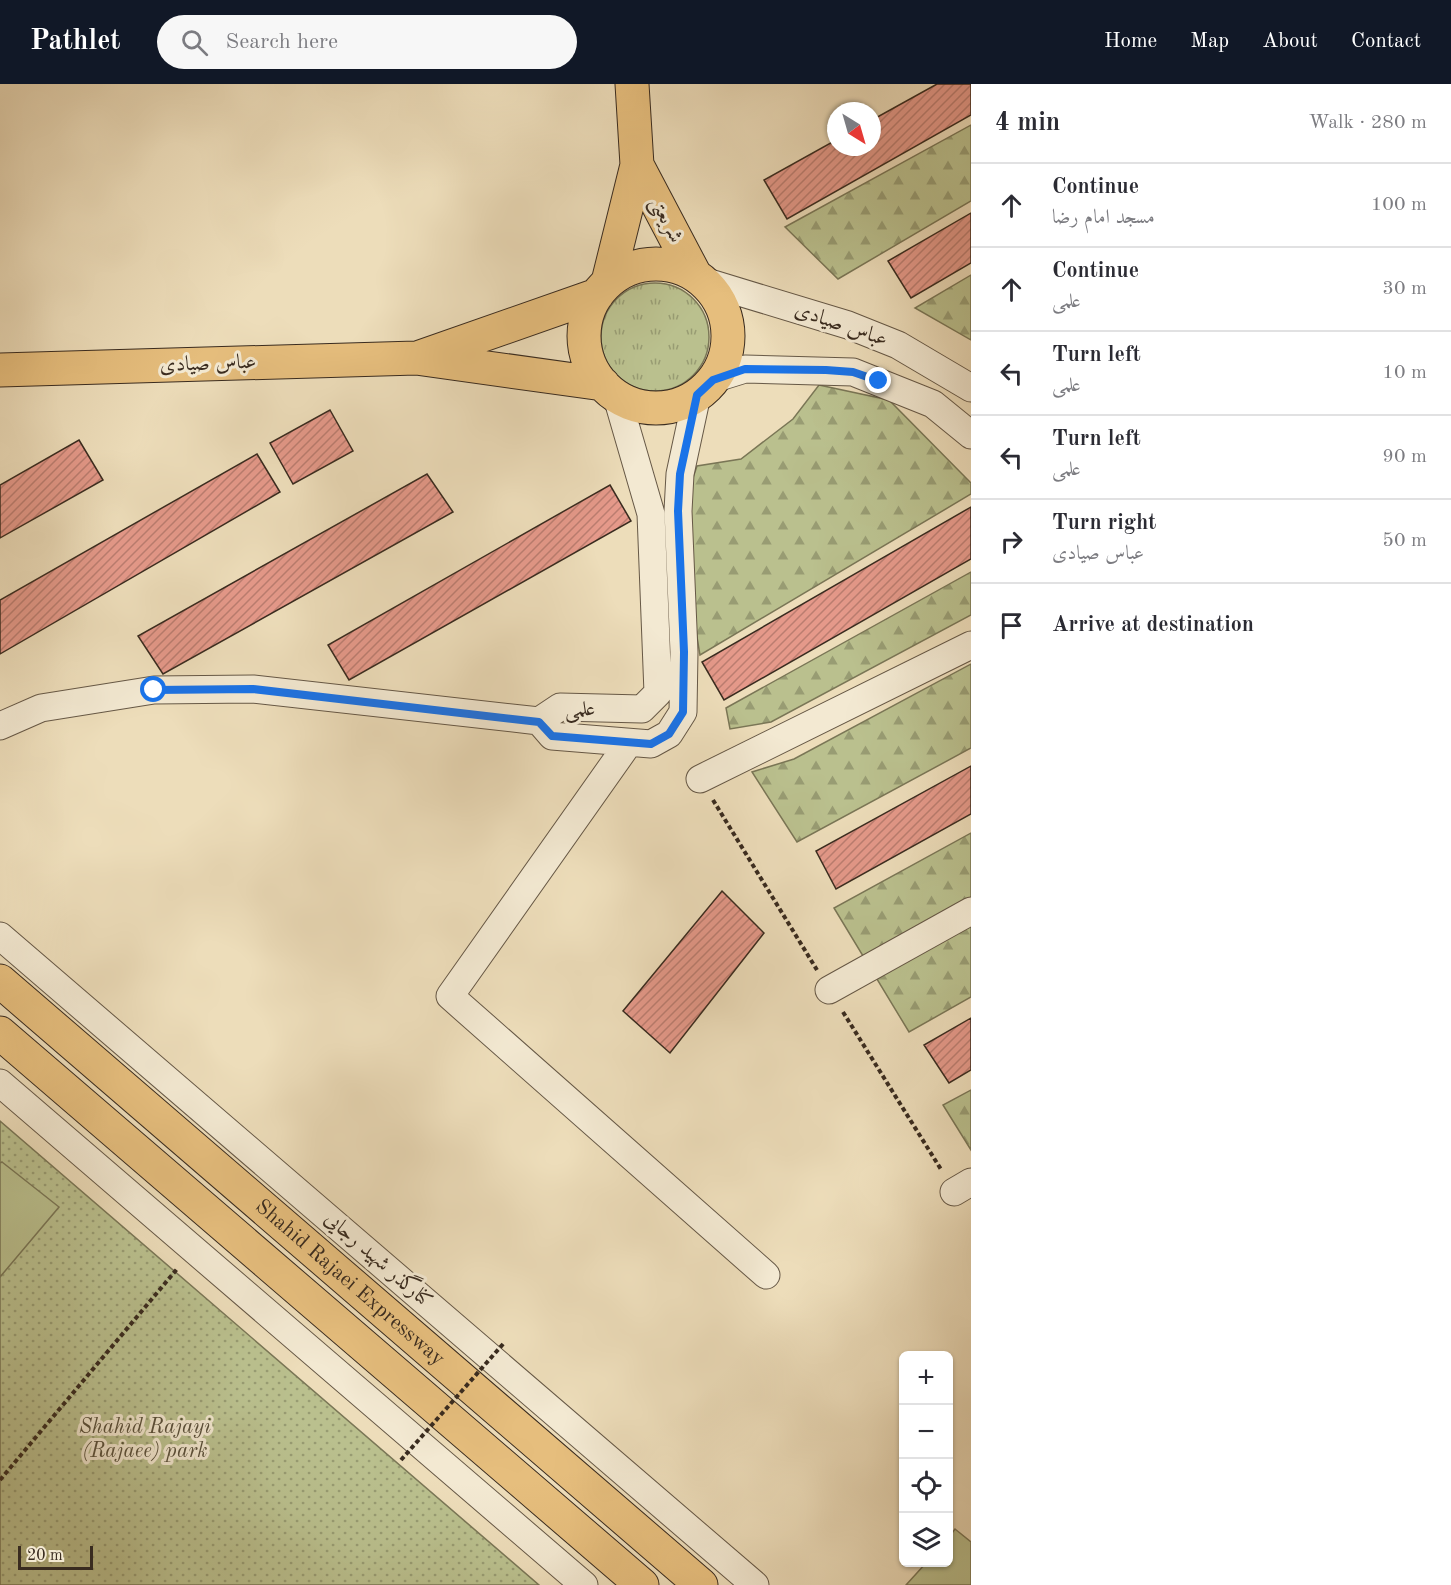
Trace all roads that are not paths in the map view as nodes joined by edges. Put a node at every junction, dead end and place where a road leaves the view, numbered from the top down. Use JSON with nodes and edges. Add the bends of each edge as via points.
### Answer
{"nodes":[{"id":1,"x":632,"y":84,"type":"edge"},
{"id":2,"x":637,"y":165,"type":"junction"},
{"id":3,"x":699,"y":278,"type":"junction"},
{"id":4,"x":603,"y":289,"type":"junction"},
{"id":5,"x":416,"y":358,"type":"junction"},
{"id":6,"x":0,"y":370,"type":"edge"},
{"id":7,"x":705,"y":387,"type":"junction"},
{"id":8,"x":971,"y":388,"type":"edge"},
{"id":9,"x":610,"y":390,"type":"junction"},
{"id":10,"x":971,"y":435,"type":"edge"},
{"id":11,"x":971,"y":645,"type":"edge"},
{"id":12,"x":642,"y":709,"type":"junction"},
{"id":13,"x":539,"y":722,"type":"junction"},
{"id":14,"x":0,"y":726,"type":"edge"},
{"id":15,"x":639,"y":744,"type":"junction"},
{"id":16,"x":700,"y":779,"type":"dead end"},
{"id":17,"x":971,"y":911,"type":"edge"},
{"id":18,"x":0,"y":936,"type":"edge"},
{"id":19,"x":0,"y":981,"type":"edge"},
{"id":20,"x":829,"y":990,"type":"dead end"},
{"id":21,"x":0,"y":1034,"type":"edge"},
{"id":22,"x":0,"y":1083,"type":"edge"},
{"id":23,"x":766,"y":1275,"type":"dead end"},
{"id":24,"x":584,"y":1585,"type":"edge"},
{"id":25,"x":642,"y":1585,"type":"edge"},
{"id":26,"x":701,"y":1585,"type":"edge"},
{"id":27,"x":755,"y":1585,"type":"edge"}],
"edges":[{"from":1,"to":2,"type":"main road","name":"شریعتی"},
{"from":2,"to":3,"type":"main road","name":"شریعتی"},
{"from":2,"to":4,"type":"main road","name":"شریعتی"},
{"from":3,"to":4,"type":"main road","via":[[673,266],[650,264],[628,270]]},
{"from":3,"to":7,"type":"main road","via":[[717,297],[726,317],[728,339],[724,360]]},
{"from":3,"to":8,"type":"street","name":"عباس صیادی","via":[[848,325],[898,345]]},
{"from":4,"to":5,"type":"main road","name":"عباس صیادی"},
{"from":4,"to":9,"type":"main road","via":[[590,307],[584,334],[588,361]]},
{"from":5,"to":6,"type":"main road","name":"عباس صیادی"},
{"from":5,"to":9,"type":"main road","name":"عباس صیادی"},
{"from":7,"to":9,"type":"main road","via":[[666,407],[633,404]]},
{"from":7,"to":10,"type":"street","name":"عباس صیادی","via":[[745,369],[853,372],[933,404]]},
{"from":7,"to":15,"type":"street","via":[[680,474],[683,712],[669,734]]},
{"from":9,"to":12,"type":"street","via":[[651,514],[658,693]]},
{"from":11,"to":16,"type":"street"},
{"from":12,"to":13,"type":"street","name":"علمی","via":[[560,707]]},
{"from":12,"to":15,"type":"street"},
{"from":13,"to":14,"type":"street","via":[[253,689],[154,690],[41,708]]},
{"from":13,"to":15,"type":"street","name":"علمی","via":[[552,736]]},
{"from":15,"to":23,"type":"street","via":[[450,996]]},
{"from":17,"to":20,"type":"street"},
{"from":18,"to":27,"type":"street","name":"کنارگذر شهید رجایی"},
{"from":19,"to":26,"type":"main road","name":"Shahid Rajaei Expressway"},
{"from":21,"to":25,"type":"main road","name":"Shahid Rajaei Expressway"},
{"from":22,"to":24,"type":"street"}]}
